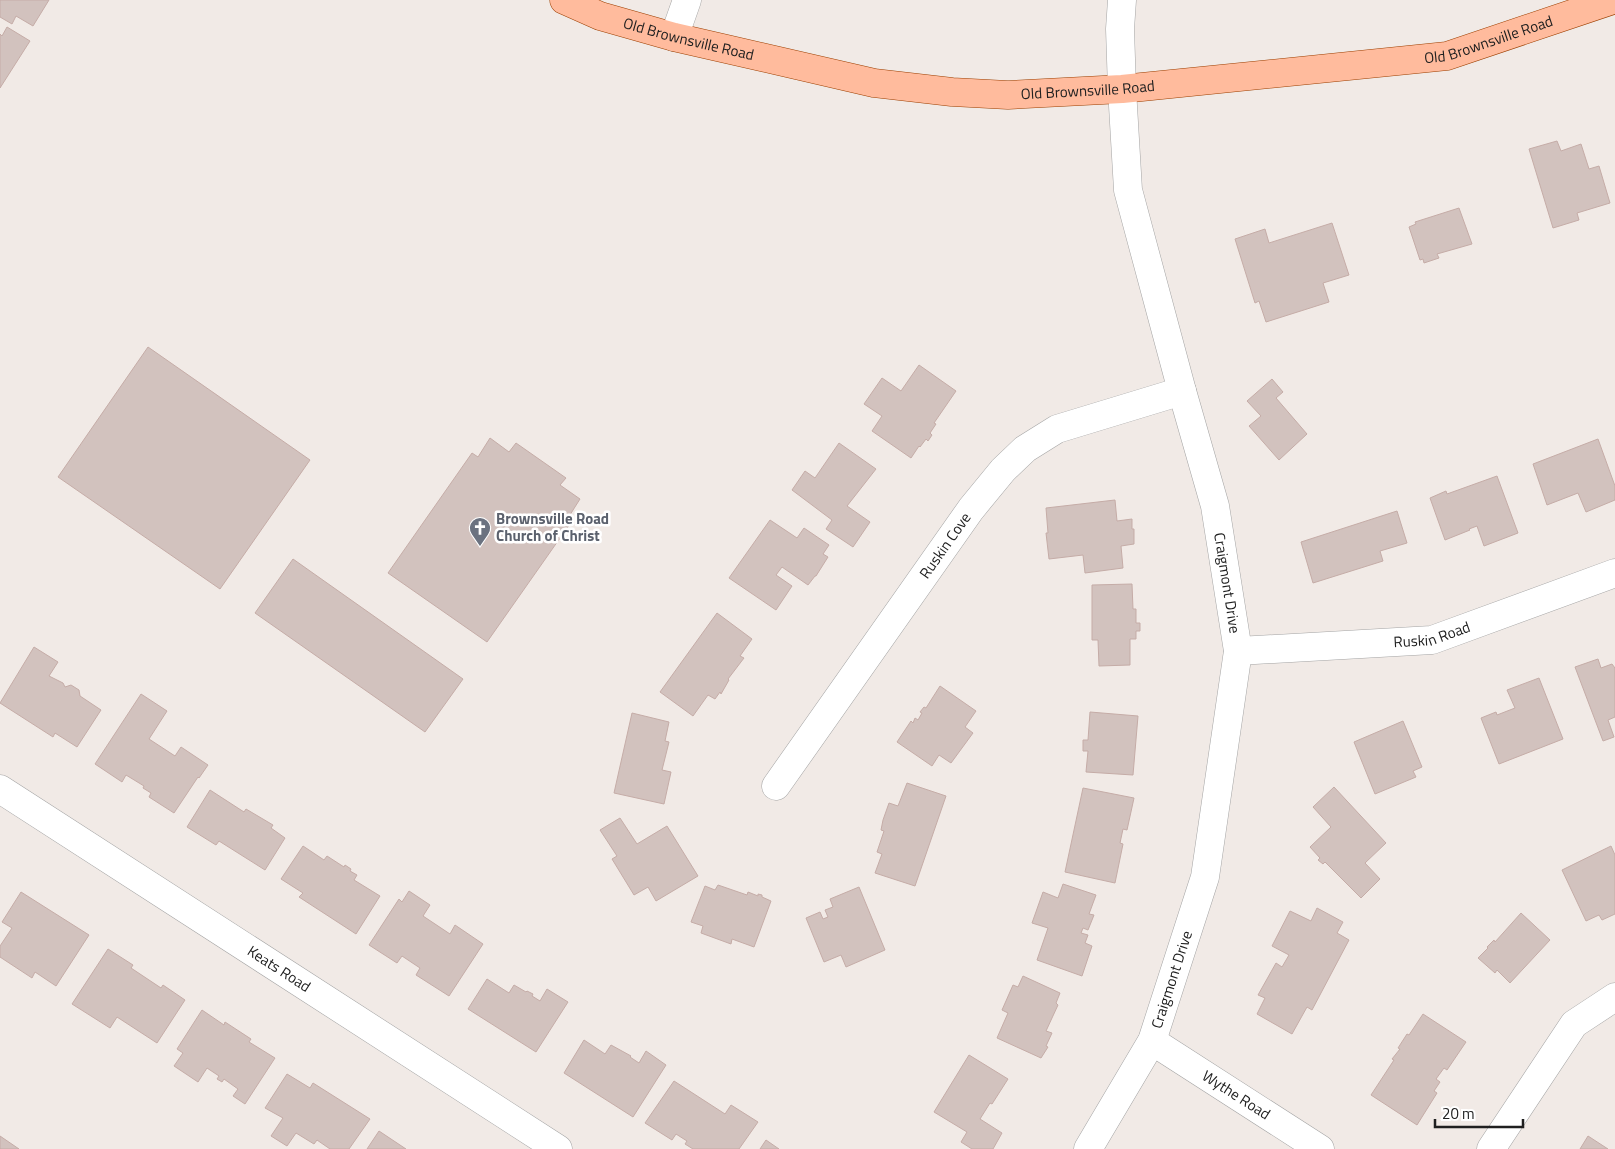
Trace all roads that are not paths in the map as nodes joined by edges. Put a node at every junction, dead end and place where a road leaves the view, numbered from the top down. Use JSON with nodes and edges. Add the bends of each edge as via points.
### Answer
{"nodes":[{"id":1,"x":564,"y":0,"type":"edge"},
{"id":2,"x":687,"y":0,"type":"edge"},
{"id":3,"x":1122,"y":0,"type":"edge"},
{"id":4,"x":1613,"y":0,"type":"edge"},
{"id":5,"x":674,"y":37,"type":"junction"},
{"id":6,"x":1122,"y":89,"type":"junction"},
{"id":7,"x":1182,"y":391,"type":"junction"},
{"id":8,"x":1615,"y":573,"type":"edge"},
{"id":9,"x":1238,"y":652,"type":"junction"},
{"id":10,"x":776,"y":786,"type":"dead end"},
{"id":11,"x":0,"y":789,"type":"edge"},
{"id":12,"x":1615,"y":997,"type":"edge"},
{"id":13,"x":1152,"y":1041,"type":"junction"},
{"id":14,"x":558,"y":1149,"type":"edge"},
{"id":15,"x":1088,"y":1149,"type":"edge"},
{"id":16,"x":1320,"y":1149,"type":"edge"},
{"id":17,"x":1491,"y":1149,"type":"edge"}],
"edges":[{"from":1,"to":5,"type":"main road","name":"Old Brownsville Road","via":[[600,16]]},
{"from":2,"to":5,"type":"street"},
{"from":3,"to":6,"type":"street","name":"Craigmont Drive"},
{"from":4,"to":6,"type":"main road","name":"Old Brownsville Road","via":[[1447,56]]},
{"from":5,"to":6,"type":"main road","name":"Old Brownsville Road","via":[[884,84],[952,92],[1008,95]]},
{"from":6,"to":7,"type":"street","name":"Craigmont Drive","via":[[1128,190]]},
{"from":7,"to":9,"type":"street","name":"Craigmont Drive","via":[[1215,506]]},
{"from":7,"to":10,"type":"street","name":"Ruskin Cove","via":[[1057,429],[1025,449],[1003,470],[971,509]]},
{"from":8,"to":9,"type":"street","name":"Ruskin Road","via":[[1432,640]]},
{"from":9,"to":13,"type":"street","name":"Craigmont Drive","via":[[1205,877]]},
{"from":11,"to":14,"type":"street","name":"Keats Road"},
{"from":12,"to":17,"type":"street","via":[[1574,1024]]},
{"from":13,"to":15,"type":"street","name":"Craigmont Drive"},
{"from":13,"to":16,"type":"street","name":"Wythe Road"}]}
